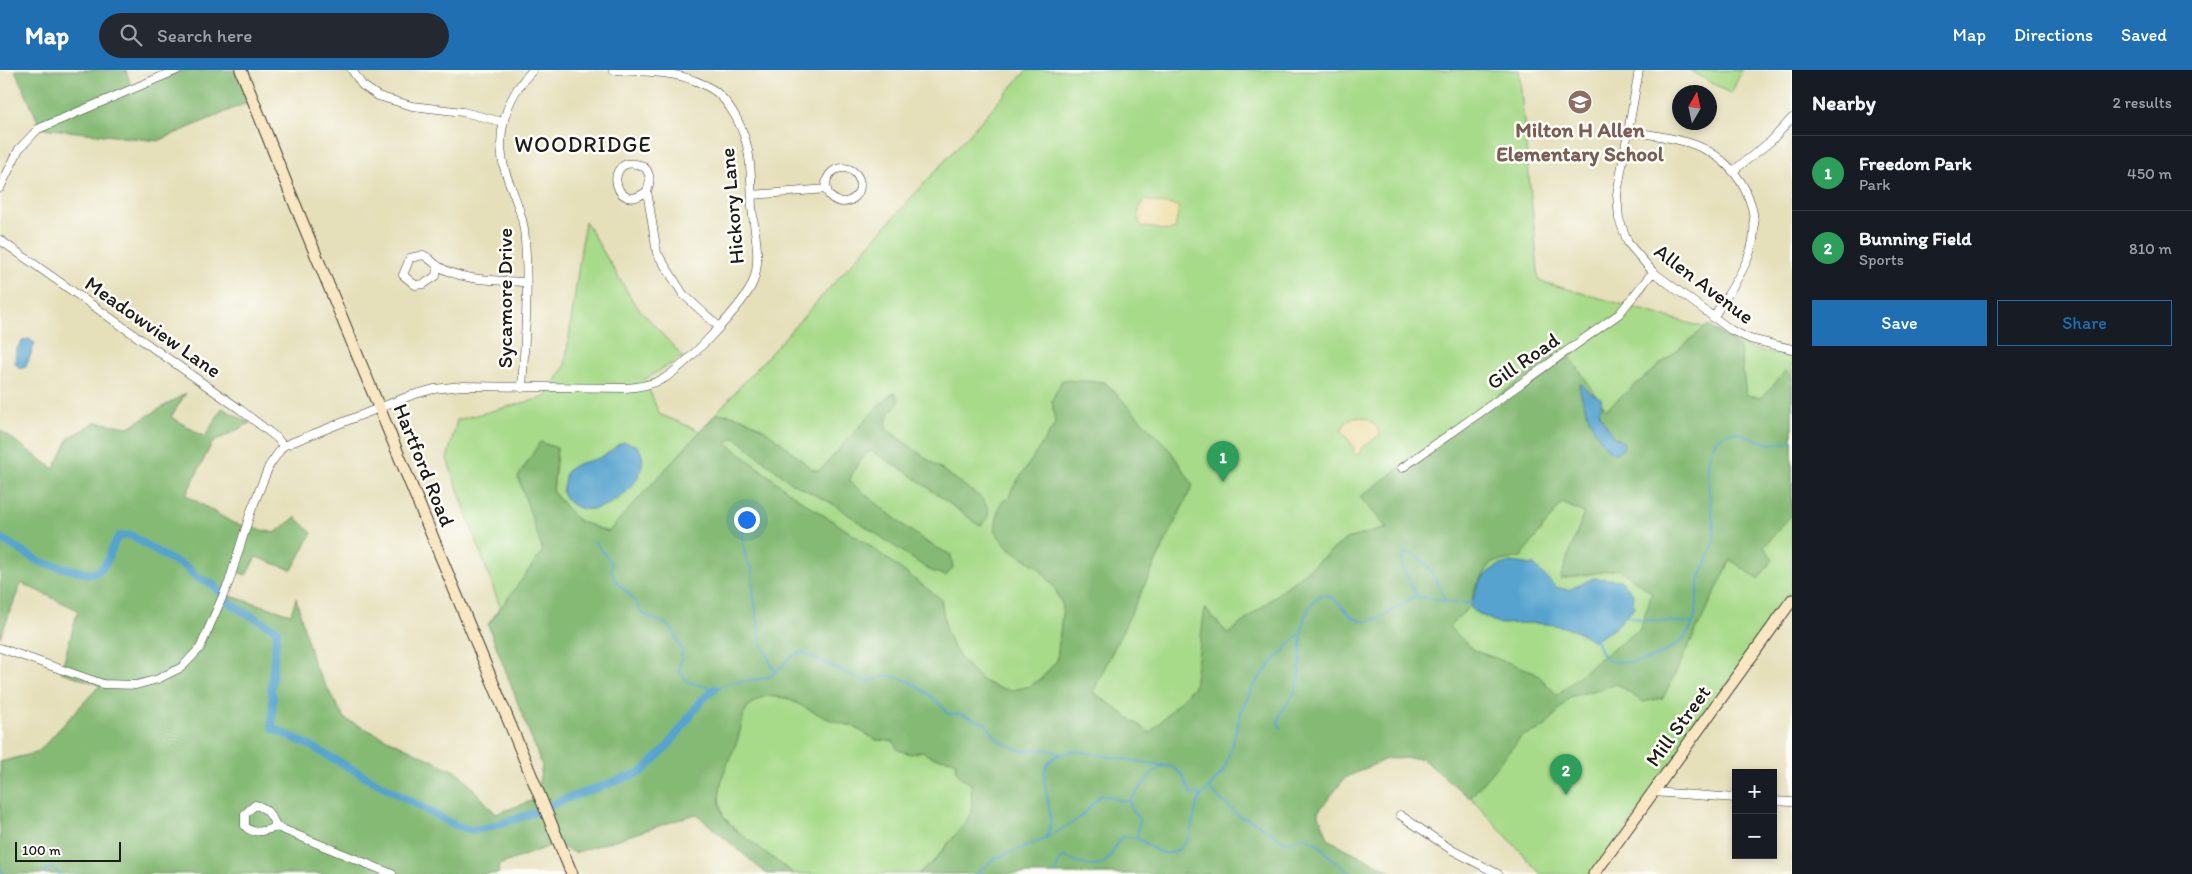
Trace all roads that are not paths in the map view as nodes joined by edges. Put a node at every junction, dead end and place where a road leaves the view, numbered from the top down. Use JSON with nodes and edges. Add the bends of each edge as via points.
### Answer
{"nodes":[{"id":1,"x":178,"y":70,"type":"edge"},
{"id":2,"x":241,"y":70,"type":"edge"},
{"id":3,"x":352,"y":70,"type":"edge"},
{"id":4,"x":534,"y":70,"type":"edge"},
{"id":5,"x":613,"y":70,"type":"edge"},
{"id":6,"x":1639,"y":70,"type":"edge"},
{"id":7,"x":1792,"y":118,"type":"edge"},
{"id":8,"x":503,"y":122,"type":"junction"},
{"id":9,"x":1628,"y":131,"type":"junction"},
{"id":10,"x":1733,"y":171,"type":"junction"},
{"id":11,"x":0,"y":188,"type":"edge"},
{"id":12,"x":827,"y":189,"type":"junction"},
{"id":13,"x":647,"y":191,"type":"junction"},
{"id":14,"x":752,"y":195,"type":"junction"},
{"id":15,"x":0,"y":240,"type":"edge"},
{"id":16,"x":437,"y":266,"type":"junction"},
{"id":17,"x":1654,"y":272,"type":"junction"},
{"id":18,"x":526,"y":282,"type":"junction"},
{"id":19,"x":1713,"y":318,"type":"junction"},
{"id":20,"x":718,"y":326,"type":"junction"},
{"id":21,"x":1792,"y":349,"type":"edge"},
{"id":22,"x":522,"y":388,"type":"junction"},
{"id":23,"x":380,"y":408,"type":"junction"},
{"id":24,"x":283,"y":446,"type":"junction"},
{"id":25,"x":1402,"y":468,"type":"dead end"},
{"id":26,"x":1792,"y":600,"type":"edge"},
{"id":27,"x":0,"y":648,"type":"edge"},
{"id":28,"x":1653,"y":792,"type":"junction"},
{"id":29,"x":1732,"y":798,"type":"edge"},
{"id":30,"x":1777,"y":801,"type":"edge"},
{"id":31,"x":1792,"y":802,"type":"edge"},
{"id":32,"x":1400,"y":815,"type":"dead end"},
{"id":33,"x":277,"y":827,"type":"dead end"},
{"id":34,"x":392,"y":874,"type":"edge"},
{"id":35,"x":572,"y":874,"type":"edge"},
{"id":36,"x":1498,"y":874,"type":"edge"},
{"id":37,"x":1594,"y":874,"type":"edge"}],
"edges":[{"from":1,"to":11,"type":"street","via":[[38,129],[19,149]]},
{"from":2,"to":23,"type":"street","name":"Hartford Road"},
{"from":3,"to":8,"type":"street","via":[[362,85],[378,96],[412,106],[463,112]]},
{"from":4,"to":8,"type":"street","name":"Sycamore Drive","via":[[517,90]]},
{"from":5,"to":14,"type":"street","name":"Hickory Lane","via":[[680,74],[698,81],[721,97],[747,143]]},
{"from":6,"to":9,"type":"street","name":"Allen Avenue"},
{"from":7,"to":10,"type":"street","via":[[1771,141]]},
{"from":8,"to":18,"type":"street","name":"Sycamore Drive","via":[[502,155],[524,228]]},
{"from":9,"to":10,"type":"street","via":[[1693,144],[1715,155]]},
{"from":9,"to":17,"type":"street","name":"Allen Avenue","via":[[1617,194],[1619,219],[1633,251]]},
{"from":10,"to":19,"type":"street","via":[[1752,203],[1754,237],[1746,263]]},
{"from":12,"to":12,"type":"street","via":[[841,202],[858,194],[861,185],[851,169],[841,168],[832,171]]},
{"from":12,"to":14,"type":"street"},
{"from":13,"to":13,"type":"street","via":[[650,175],[645,168],[629,163],[622,167],[615,182],[624,196],[632,198]]},
{"from":13,"to":20,"type":"street","via":[[657,253],[683,294]]},
{"from":14,"to":20,"type":"street","name":"Hickory Lane","via":[[756,252],[754,280],[746,295]]},
{"from":15,"to":24,"type":"street","name":"Meadowview Lane","via":[[241,410]]},
{"from":16,"to":16,"type":"street","via":[[423,255],[415,256],[406,265],[404,275],[415,286],[424,284],[436,276]]},
{"from":16,"to":18,"type":"street","via":[[475,278]]},
{"from":17,"to":19,"type":"street","name":"Allen Avenue"},
{"from":17,"to":25,"type":"street","name":"Gill Road","via":[[1619,314]]},
{"from":18,"to":22,"type":"street","name":"Sycamore Drive"},
{"from":19,"to":21,"type":"street","name":"Allen Avenue","via":[[1744,337]]},
{"from":20,"to":22,"type":"street","name":"Hickory Lane","via":[[677,368],[645,386],[616,389]]},
{"from":22,"to":23,"type":"street","name":"Hickory Lane","via":[[442,388],[420,392]]},
{"from":23,"to":24,"type":"street","name":"Hickory Lane"},
{"from":23,"to":35,"type":"street","name":"Hartford Road"},
{"from":24,"to":27,"type":"street","via":[[269,466],[229,582],[200,648],[182,667],[147,683],[114,686],[73,675]]},
{"from":26,"to":28,"type":"street","name":"Mill Street"},
{"from":28,"to":29,"type":"street"},
{"from":28,"to":37,"type":"street","name":"Mill Street"},
{"from":30,"to":31,"type":"street"},
{"from":32,"to":36,"type":"street","via":[[1452,850]]},
{"from":33,"to":34,"type":"street"}]}
